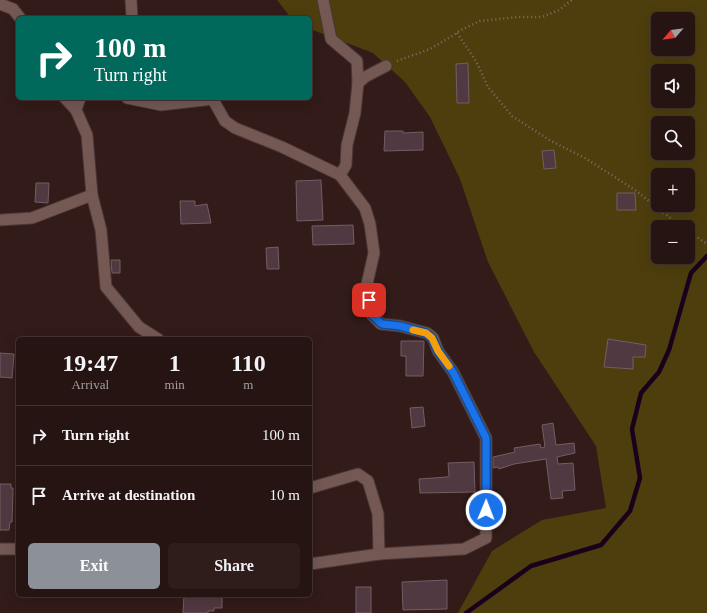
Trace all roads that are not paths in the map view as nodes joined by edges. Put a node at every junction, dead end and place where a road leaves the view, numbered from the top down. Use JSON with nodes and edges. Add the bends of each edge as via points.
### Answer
{"nodes":[{"id":1,"x":131,"y":0,"type":"edge"},
{"id":2,"x":323,"y":0,"type":"edge"},
{"id":3,"x":0,"y":4,"type":"edge"},
{"id":4,"x":18,"y":16,"type":"edge"},
{"id":5,"x":132,"y":16,"type":"edge"},
{"id":6,"x":386,"y":66,"type":"road end"},
{"id":7,"x":358,"y":83,"type":"junction"},
{"id":8,"x":67,"y":100,"type":"edge"},
{"id":9,"x":79,"y":100,"type":"edge"},
{"id":10,"x":137,"y":100,"type":"edge"},
{"id":11,"x":197,"y":100,"type":"edge"},
{"id":12,"x":213,"y":100,"type":"edge"},
{"id":13,"x":76,"y":110,"type":"junction"},
{"id":14,"x":340,"y":175,"type":"junction"},
{"id":15,"x":92,"y":195,"type":"junction"},
{"id":16,"x":0,"y":220,"type":"edge"},
{"id":17,"x":155,"y":337,"type":"edge"},
{"id":18,"x":312,"y":487,"type":"edge"},
{"id":19,"x":0,"y":549,"type":"edge"},
{"id":20,"x":16,"y":549,"type":"edge"},
{"id":21,"x":379,"y":554,"type":"junction"},
{"id":22,"x":312,"y":564,"type":"edge"}],
"edges":[{"from":1,"to":5,"type":"street"},
{"from":2,"to":7,"type":"street","via":[[331,39],[357,61]]},
{"from":3,"to":4,"type":"street"},
{"from":6,"to":7,"type":"street"},
{"from":7,"to":14,"type":"street","via":[[346,165]]},
{"from":8,"to":13,"type":"street"},
{"from":9,"to":13,"type":"street"},
{"from":10,"to":11,"type":"street","via":[[161,105]]},
{"from":12,"to":14,"type":"street","via":[[225,121],[235,128]]},
{"from":13,"to":15,"type":"street","via":[[87,135]]},
{"from":14,"to":21,"type":"street","via":[[366,208],[370,224],[374,253],[367,284],[372,315],[382,324],[426,333],[432,338],[453,372],[486,438],[486,538],[464,549]]},
{"from":15,"to":16,"type":"street","via":[[32,218]]},
{"from":15,"to":17,"type":"street","via":[[101,230],[106,287],[139,327]]},
{"from":18,"to":21,"type":"street","via":[[358,474],[368,481],[378,514]]},
{"from":19,"to":20,"type":"street"},
{"from":21,"to":22,"type":"street"}]}
